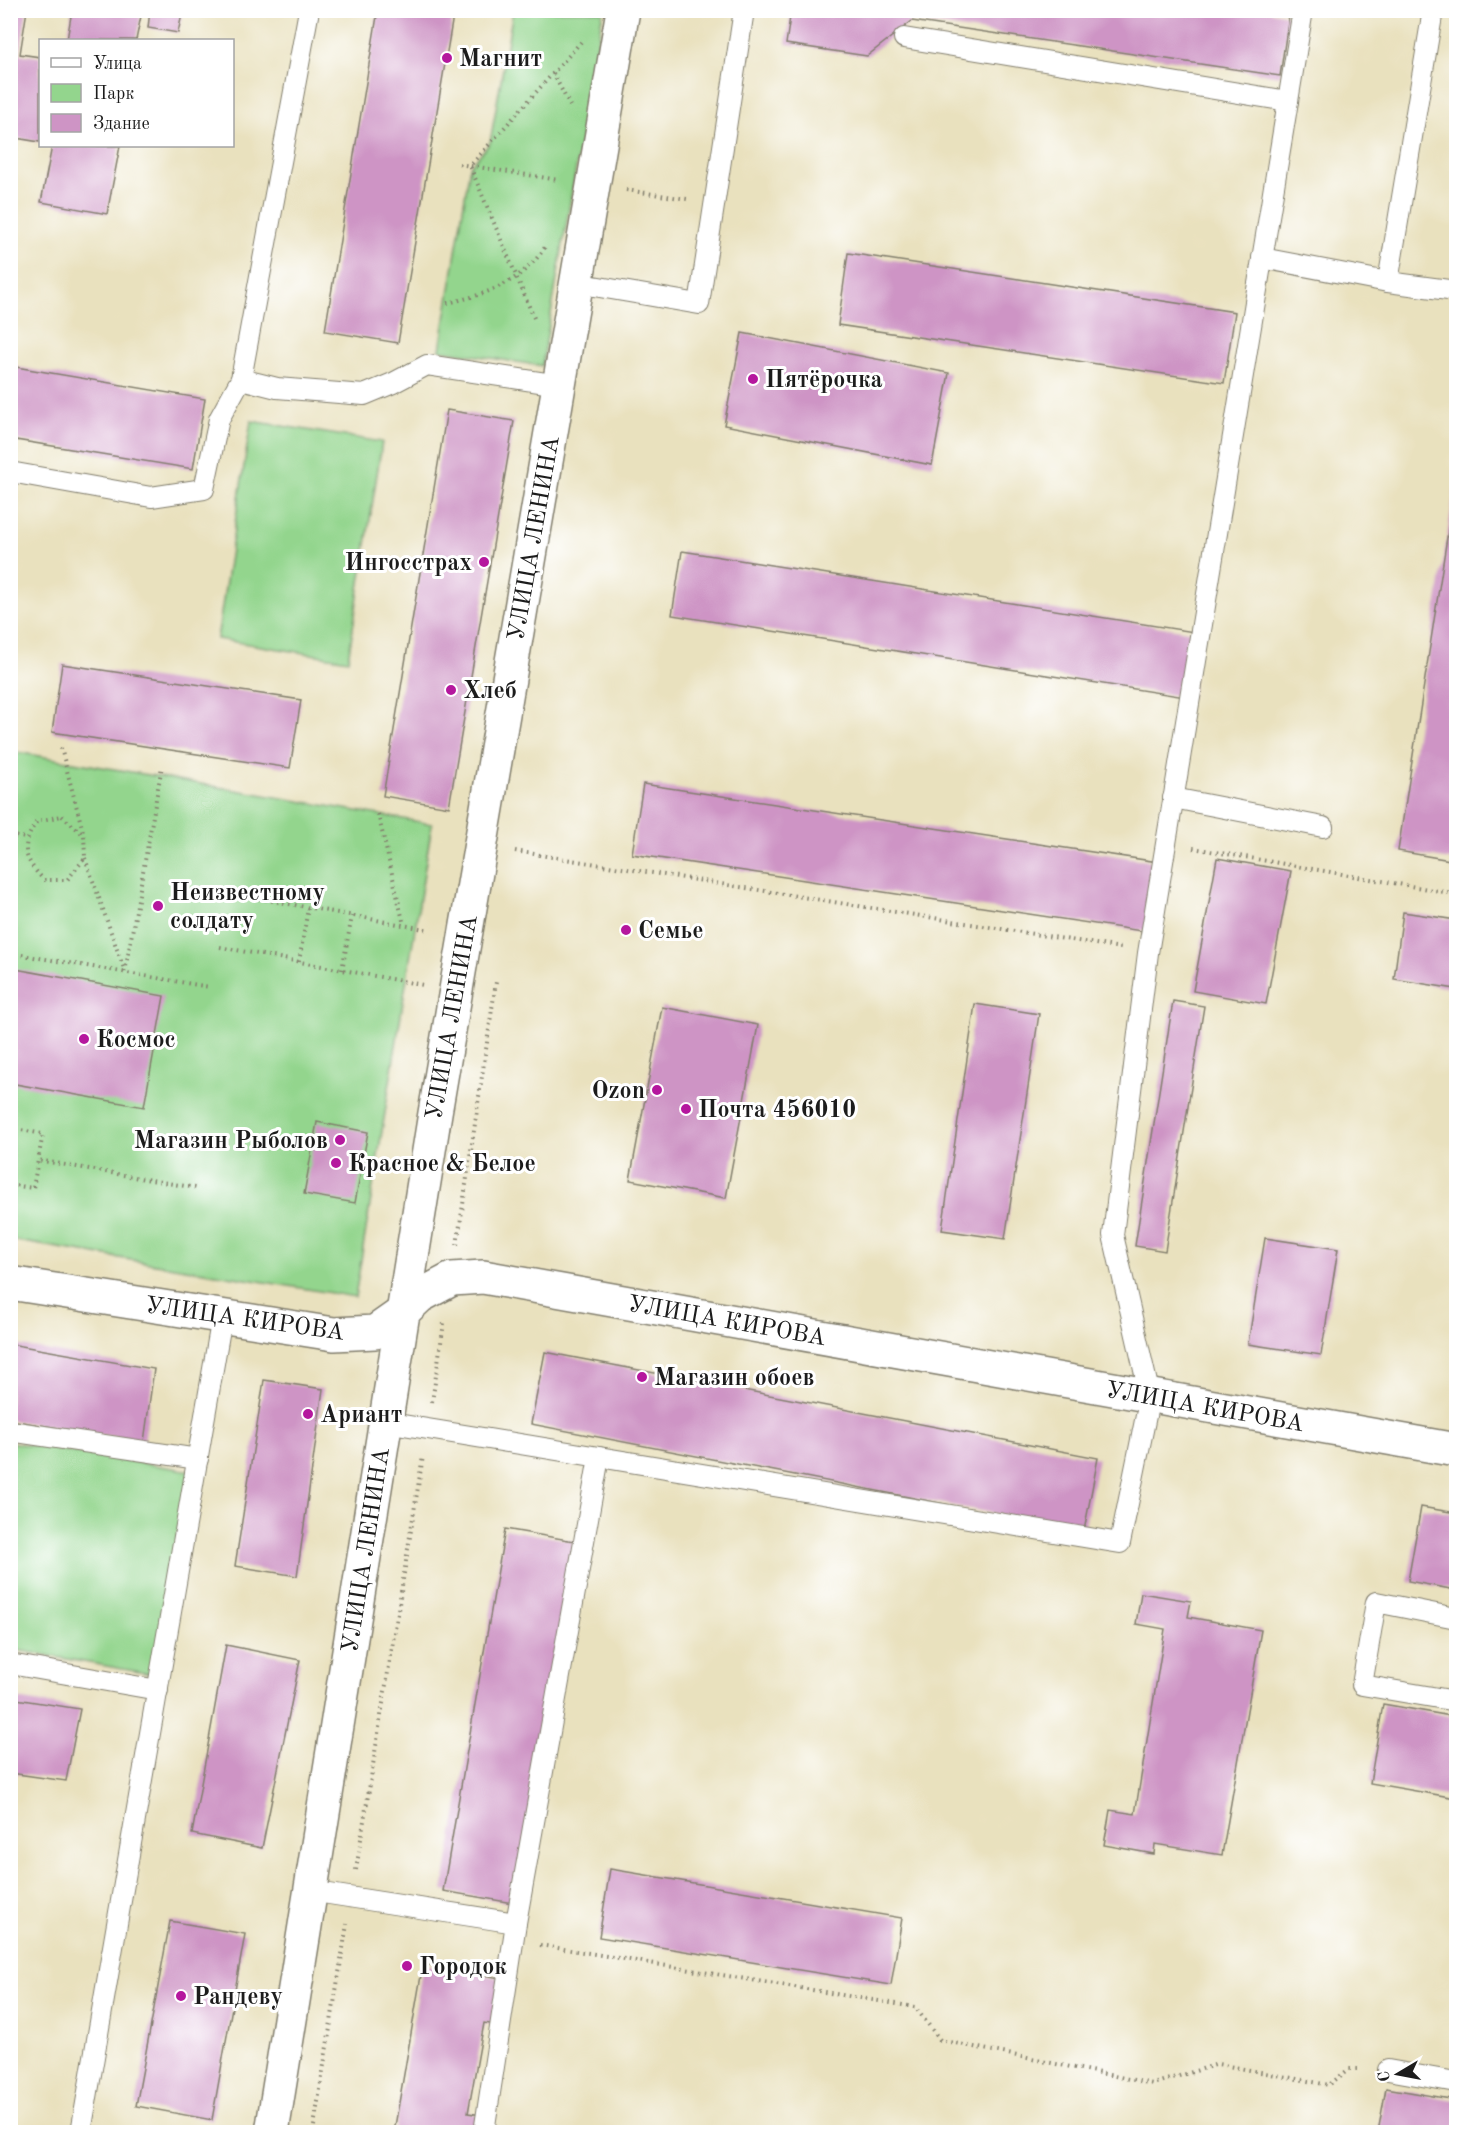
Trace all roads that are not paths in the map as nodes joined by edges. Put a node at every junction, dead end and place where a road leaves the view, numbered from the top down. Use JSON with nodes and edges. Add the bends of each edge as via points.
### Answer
{"nodes":[{"id":1,"x":309,"y":10,"type":"edge"},
{"id":2,"x":623,"y":10,"type":"edge"},
{"id":3,"x":744,"y":10,"type":"edge"},
{"id":4,"x":1303,"y":10,"type":"edge"},
{"id":5,"x":1433,"y":10,"type":"edge"},
{"id":6,"x":904,"y":38,"type":"dead end"},
{"id":7,"x":1288,"y":101,"type":"junction"},
{"id":8,"x":1262,"y":258,"type":"junction"},
{"id":9,"x":1388,"y":282,"type":"junction"},
{"id":10,"x":576,"y":283,"type":"junction"},
{"id":11,"x":1456,"y":291,"type":"edge"},
{"id":12,"x":241,"y":379,"type":"junction"},
{"id":13,"x":559,"y":385,"type":"junction"},
{"id":14,"x":10,"y":472,"type":"edge"},
{"id":15,"x":1173,"y":798,"type":"junction"},
{"id":16,"x":1323,"y":826,"type":"dead end"},
{"id":17,"x":10,"y":1283,"type":"edge"},
{"id":18,"x":402,"y":1313,"type":"junction"},
{"id":19,"x":222,"y":1317,"type":"junction"},
{"id":20,"x":1150,"y":1396,"type":"junction"},
{"id":21,"x":385,"y":1422,"type":"junction"},
{"id":22,"x":10,"y":1431,"type":"edge"},
{"id":23,"x":1456,"y":1450,"type":"edge"},
{"id":24,"x":599,"y":1457,"type":"junction"},
{"id":25,"x":198,"y":1459,"type":"junction"},
{"id":26,"x":1456,"y":1618,"type":"edge"},
{"id":27,"x":10,"y":1664,"type":"edge"},
{"id":28,"x":158,"y":1690,"type":"junction"},
{"id":29,"x":1456,"y":1701,"type":"edge"},
{"id":30,"x":310,"y":1891,"type":"junction"},
{"id":31,"x":514,"y":1932,"type":"junction"},
{"id":32,"x":1388,"y":2070,"type":"road end"},
{"id":33,"x":1456,"y":2082,"type":"edge"},
{"id":34,"x":81,"y":2133,"type":"edge"},
{"id":35,"x":272,"y":2133,"type":"edge"},
{"id":36,"x":484,"y":2133,"type":"edge"}],
"edges":[{"from":1,"to":12,"type":"lane"},
{"from":2,"to":10,"type":"street","name":"УЛИЦА ЛЕНИНА"},
{"from":3,"to":10,"type":"lane","via":[[699,304]]},
{"from":4,"to":7,"type":"lane"},
{"from":5,"to":9,"type":"lane"},
{"from":6,"to":7,"type":"lane"},
{"from":7,"to":8,"type":"lane"},
{"from":8,"to":9,"type":"lane"},
{"from":8,"to":15,"type":"lane"},
{"from":9,"to":11,"type":"lane"},
{"from":10,"to":13,"type":"street","name":"УЛИЦА ЛЕНИНА"},
{"from":12,"to":13,"type":"lane","via":[[277,388],[364,395],[427,365]]},
{"from":12,"to":14,"type":"lane","via":[[219,419],[204,489],[151,497]]},
{"from":13,"to":18,"type":"street","name":"УЛИЦА ЛЕНИНА"},
{"from":15,"to":16,"type":"lane"},
{"from":15,"to":20,"type":"lane","via":[[1148,953],[1113,1235]]},
{"from":17,"to":19,"type":"street","name":"УЛИЦА КИРОВА"},
{"from":18,"to":19,"type":"street","name":"УЛИЦА КИРОВА","via":[[375,1332],[334,1334]]},
{"from":18,"to":20,"type":"street","name":"УЛИЦА КИРОВА","via":[[420,1296],[452,1279],[495,1279]]},
{"from":18,"to":21,"type":"street","name":"УЛИЦА ЛЕНИНА"},
{"from":19,"to":25,"type":"lane"},
{"from":20,"to":23,"type":"street","name":"УЛИЦА КИРОВА"},
{"from":20,"to":24,"type":"lane","via":[[1120,1543]]},
{"from":21,"to":24,"type":"lane"},
{"from":21,"to":30,"type":"street","name":"УЛИЦА ЛЕНИНА"},
{"from":22,"to":25,"type":"lane"},
{"from":24,"to":31,"type":"lane"},
{"from":25,"to":28,"type":"lane"},
{"from":26,"to":29,"type":"lane","via":[[1376,1602],[1362,1685]]},
{"from":27,"to":28,"type":"lane"},
{"from":28,"to":34,"type":"lane"},
{"from":30,"to":31,"type":"lane"},
{"from":30,"to":35,"type":"street","name":"УЛИЦА ЛЕНИНА"},
{"from":31,"to":36,"type":"lane"},
{"from":32,"to":33,"type":"lane"}]}
